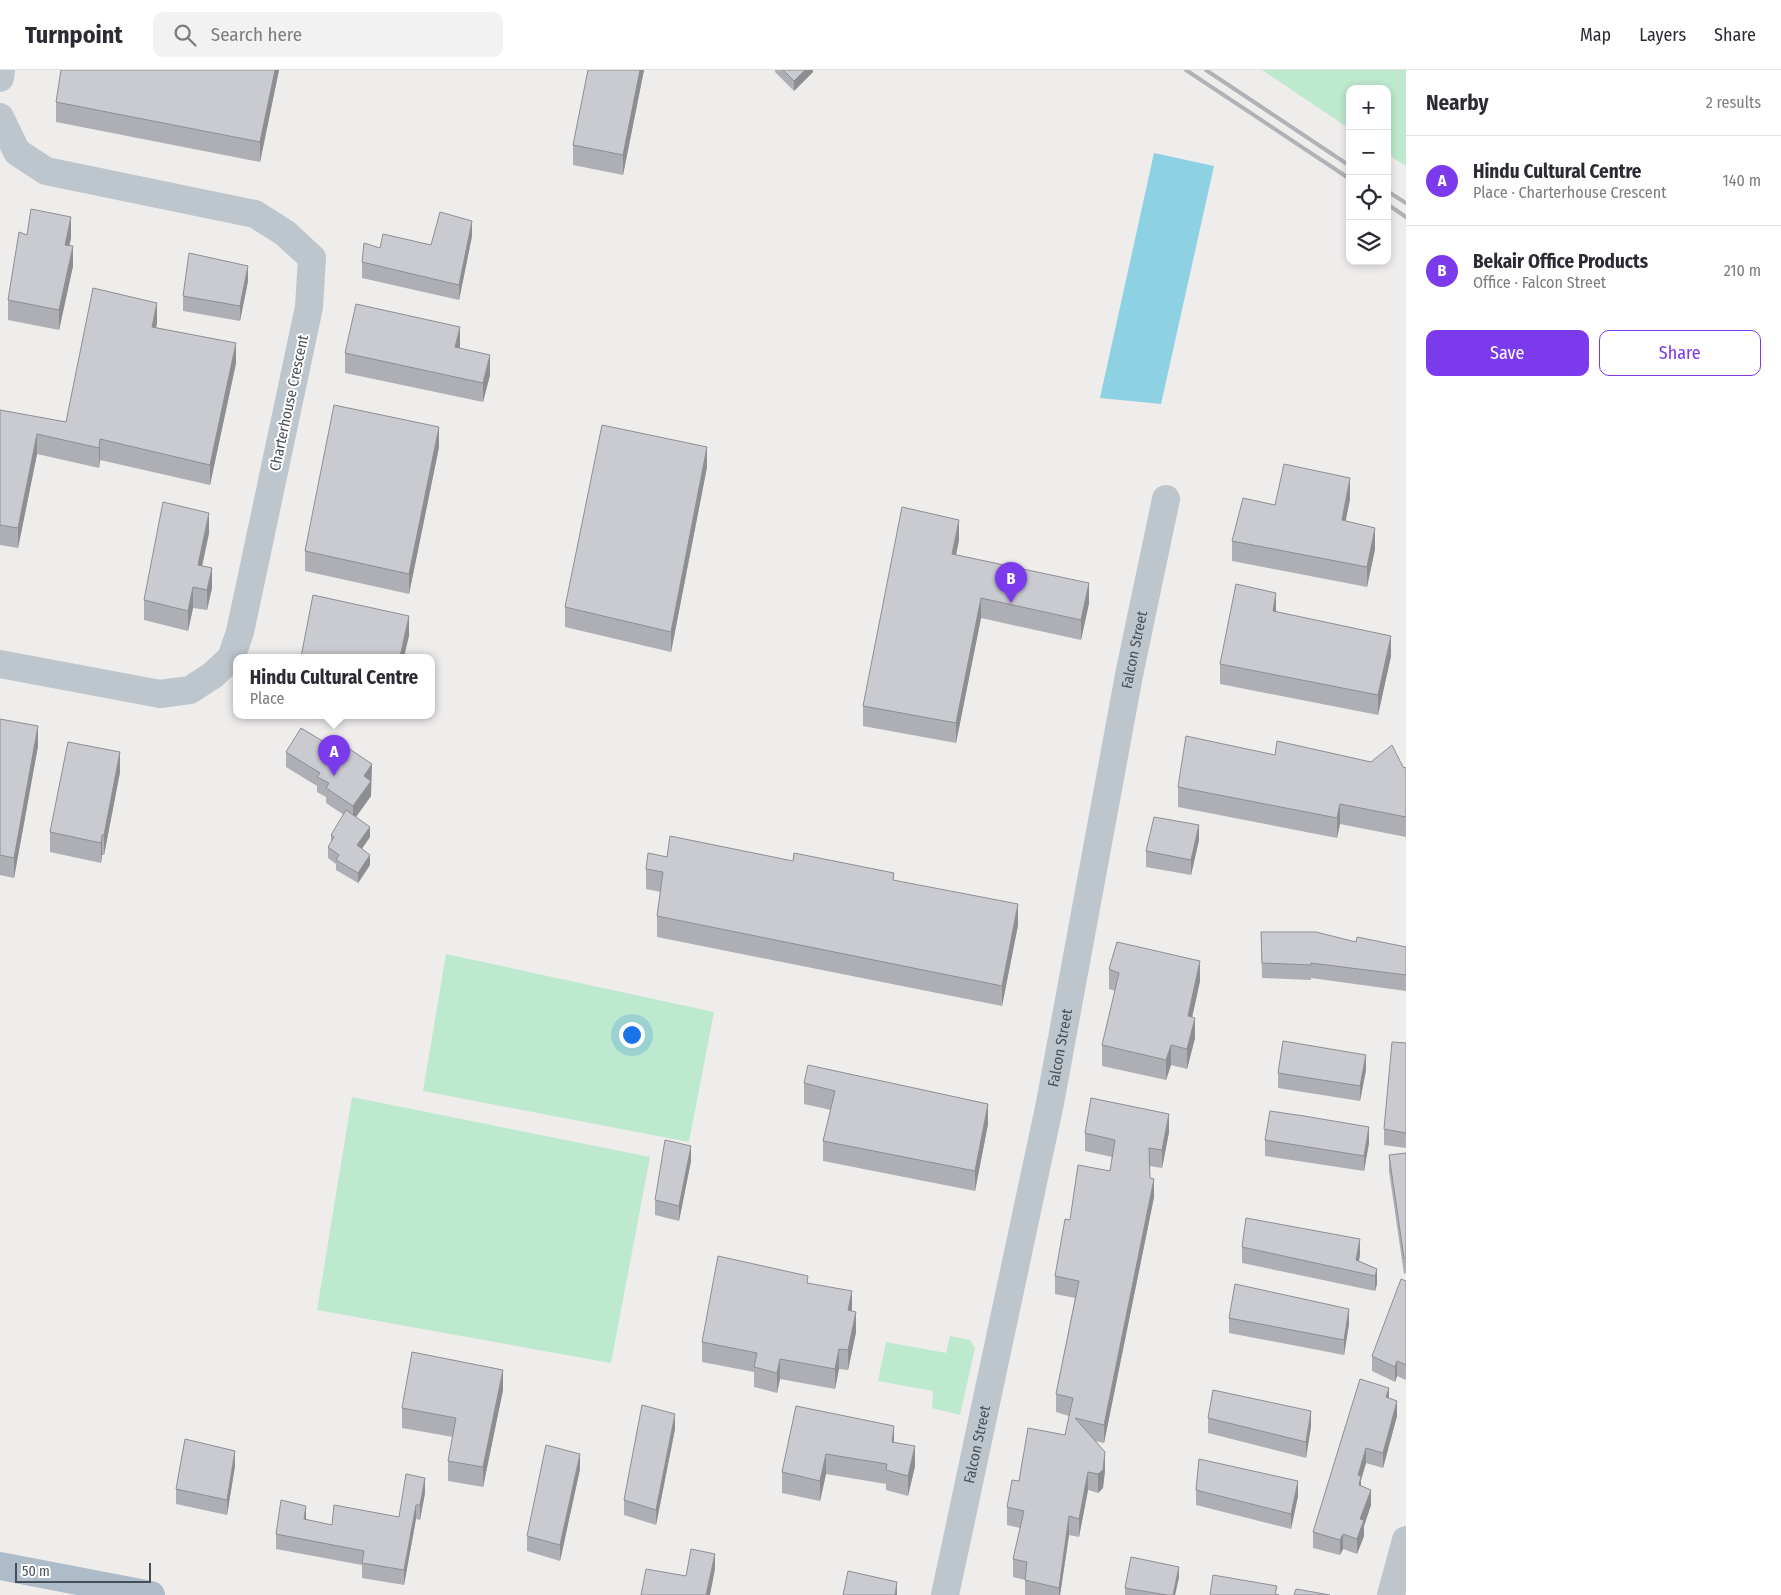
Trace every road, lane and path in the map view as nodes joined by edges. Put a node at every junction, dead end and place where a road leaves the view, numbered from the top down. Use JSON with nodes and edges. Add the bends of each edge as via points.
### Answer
{"nodes":[{"id":1,"x":2,"y":70,"type":"edge"},
{"id":2,"x":0,"y":78,"type":"edge"},
{"id":3,"x":0,"y":117,"type":"edge"},
{"id":4,"x":1166,"y":499,"type":"dead end"},
{"id":5,"x":0,"y":664,"type":"edge"},
{"id":6,"x":1406,"y":1540,"type":"edge"},
{"id":7,"x":0,"y":1566,"type":"edge"},
{"id":8,"x":151,"y":1595,"type":"edge"},
{"id":9,"x":945,"y":1595,"type":"edge"},
{"id":10,"x":1391,"y":1595,"type":"edge"}],
"edges":[{"from":1,"to":2,"type":"street"},
{"from":3,"to":5,"type":"street","name":"Charterhouse Crescent","via":[[18,152],[46,171],[255,214],[285,233],[312,258],[309,307],[240,632],[231,658],[190,690],[160,694]]},
{"from":4,"to":9,"type":"street","name":"Falcon Street","via":[[1131,666],[1050,1103]]},
{"from":6,"to":10,"type":"street"},
{"from":7,"to":8,"type":"main road"}]}
